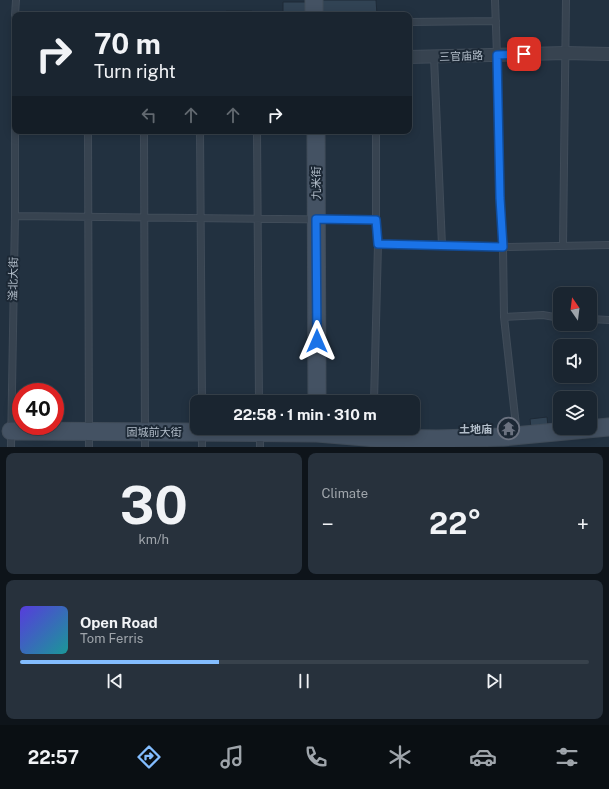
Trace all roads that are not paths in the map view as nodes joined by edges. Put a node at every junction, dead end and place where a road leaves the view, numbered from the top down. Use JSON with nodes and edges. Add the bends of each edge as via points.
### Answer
{"nodes":[{"id":1,"x":16,"y":0,"type":"edge"},
{"id":2,"x":314,"y":0,"type":"edge"},
{"id":3,"x":494,"y":0,"type":"edge"},
{"id":4,"x":566,"y":0,"type":"edge"},
{"id":5,"x":16,"y":12,"type":"edge"},
{"id":6,"x":314,"y":12,"type":"edge"},
{"id":7,"x":496,"y":21,"type":"junction"},
{"id":8,"x":412,"y":22,"type":"edge"},
{"id":9,"x":565,"y":53,"type":"junction"},
{"id":10,"x":609,"y":54,"type":"edge"},
{"id":11,"x":497,"y":55,"type":"junction"},
{"id":12,"x":412,"y":57,"type":"edge"},
{"id":13,"x":434,"y":57,"type":"junction"},
{"id":14,"x":15,"y":134,"type":"edge"},
{"id":15,"x":88,"y":134,"type":"edge"},
{"id":16,"x":144,"y":134,"type":"edge"},
{"id":17,"x":200,"y":134,"type":"edge"},
{"id":18,"x":258,"y":134,"type":"edge"},
{"id":19,"x":316,"y":134,"type":"edge"},
{"id":20,"x":376,"y":134,"type":"edge"},
{"id":21,"x":14,"y":216,"type":"junction"},
{"id":22,"x":88,"y":217,"type":"junction"},
{"id":23,"x":144,"y":218,"type":"junction"},
{"id":24,"x":200,"y":218,"type":"junction"},
{"id":25,"x":258,"y":219,"type":"junction"},
{"id":26,"x":316,"y":219,"type":"junction"},
{"id":27,"x":376,"y":220,"type":"junction"},
{"id":28,"x":378,"y":244,"type":"junction"},
{"id":29,"x":609,"y":245,"type":"edge"},
{"id":30,"x":442,"y":246,"type":"junction"},
{"id":31,"x":563,"y":246,"type":"junction"},
{"id":32,"x":503,"y":247,"type":"junction"},
{"id":33,"x":504,"y":317,"type":"junction"},
{"id":34,"x":553,"y":317,"type":"edge"},
{"id":35,"x":597,"y":319,"type":"edge"},
{"id":36,"x":609,"y":320,"type":"edge"},
{"id":37,"x":202,"y":395,"type":"edge"},
{"id":38,"x":259,"y":395,"type":"edge"},
{"id":39,"x":317,"y":395,"type":"edge"},
{"id":40,"x":374,"y":395,"type":"edge"},
{"id":41,"x":609,"y":427,"type":"edge"},
{"id":42,"x":9,"y":436,"type":"edge"},
{"id":43,"x":202,"y":436,"type":"edge"},
{"id":44,"x":260,"y":436,"type":"edge"},
{"id":45,"x":317,"y":436,"type":"edge"},
{"id":46,"x":89,"y":439,"type":"edge"},
{"id":47,"x":145,"y":439,"type":"edge"},
{"id":48,"x":508,"y":439,"type":"junction"}],
"edges":[{"from":1,"to":5,"type":"lane"},
{"from":2,"to":6,"type":"street"},
{"from":3,"to":7,"type":"lane"},
{"from":4,"to":9,"type":"lane"},
{"from":7,"to":8,"type":"lane"},
{"from":7,"to":11,"type":"lane"},
{"from":9,"to":10,"type":"street","name":"三官庙路"},
{"from":9,"to":11,"type":"street","name":"三官庙路"},
{"from":9,"to":31,"type":"lane"},
{"from":11,"to":13,"type":"street","name":"三官庙路"},
{"from":11,"to":32,"type":"lane"},
{"from":12,"to":13,"type":"street","name":"三官庙路"},
{"from":13,"to":30,"type":"lane"},
{"from":14,"to":21,"type":"lane","name":"滏北大街"},
{"from":15,"to":22,"type":"lane"},
{"from":16,"to":23,"type":"lane"},
{"from":17,"to":24,"type":"lane"},
{"from":18,"to":25,"type":"lane"},
{"from":19,"to":26,"type":"street","name":"九米街"},
{"from":20,"to":27,"type":"lane"},
{"from":21,"to":22,"type":"lane"},
{"from":21,"to":42,"type":"lane","name":"滏北大街"},
{"from":22,"to":23,"type":"lane"},
{"from":22,"to":46,"type":"lane"},
{"from":23,"to":24,"type":"lane"},
{"from":23,"to":47,"type":"lane"},
{"from":24,"to":25,"type":"lane"},
{"from":24,"to":37,"type":"lane"},
{"from":25,"to":26,"type":"lane"},
{"from":25,"to":38,"type":"lane"},
{"from":26,"to":27,"type":"lane"},
{"from":26,"to":39,"type":"street","name":"九米街"},
{"from":27,"to":28,"type":"lane"},
{"from":28,"to":30,"type":"lane"},
{"from":28,"to":40,"type":"lane"},
{"from":29,"to":31,"type":"lane"},
{"from":30,"to":32,"type":"lane"},
{"from":31,"to":32,"type":"lane"},
{"from":32,"to":33,"type":"lane"},
{"from":33,"to":34,"type":"lane"},
{"from":33,"to":48,"type":"lane"},
{"from":35,"to":36,"type":"lane"},
{"from":41,"to":48,"type":"street","name":"固城前大街"},
{"from":42,"to":46,"type":"street","name":"固城前大街"},
{"from":43,"to":44,"type":"street","name":"固城前大街"},
{"from":43,"to":47,"type":"street","name":"固城前大街"},
{"from":44,"to":45,"type":"street","name":"固城前大街"},
{"from":45,"to":48,"type":"street","name":"固城前大街"},
{"from":46,"to":47,"type":"street","name":"固城前大街"}]}
